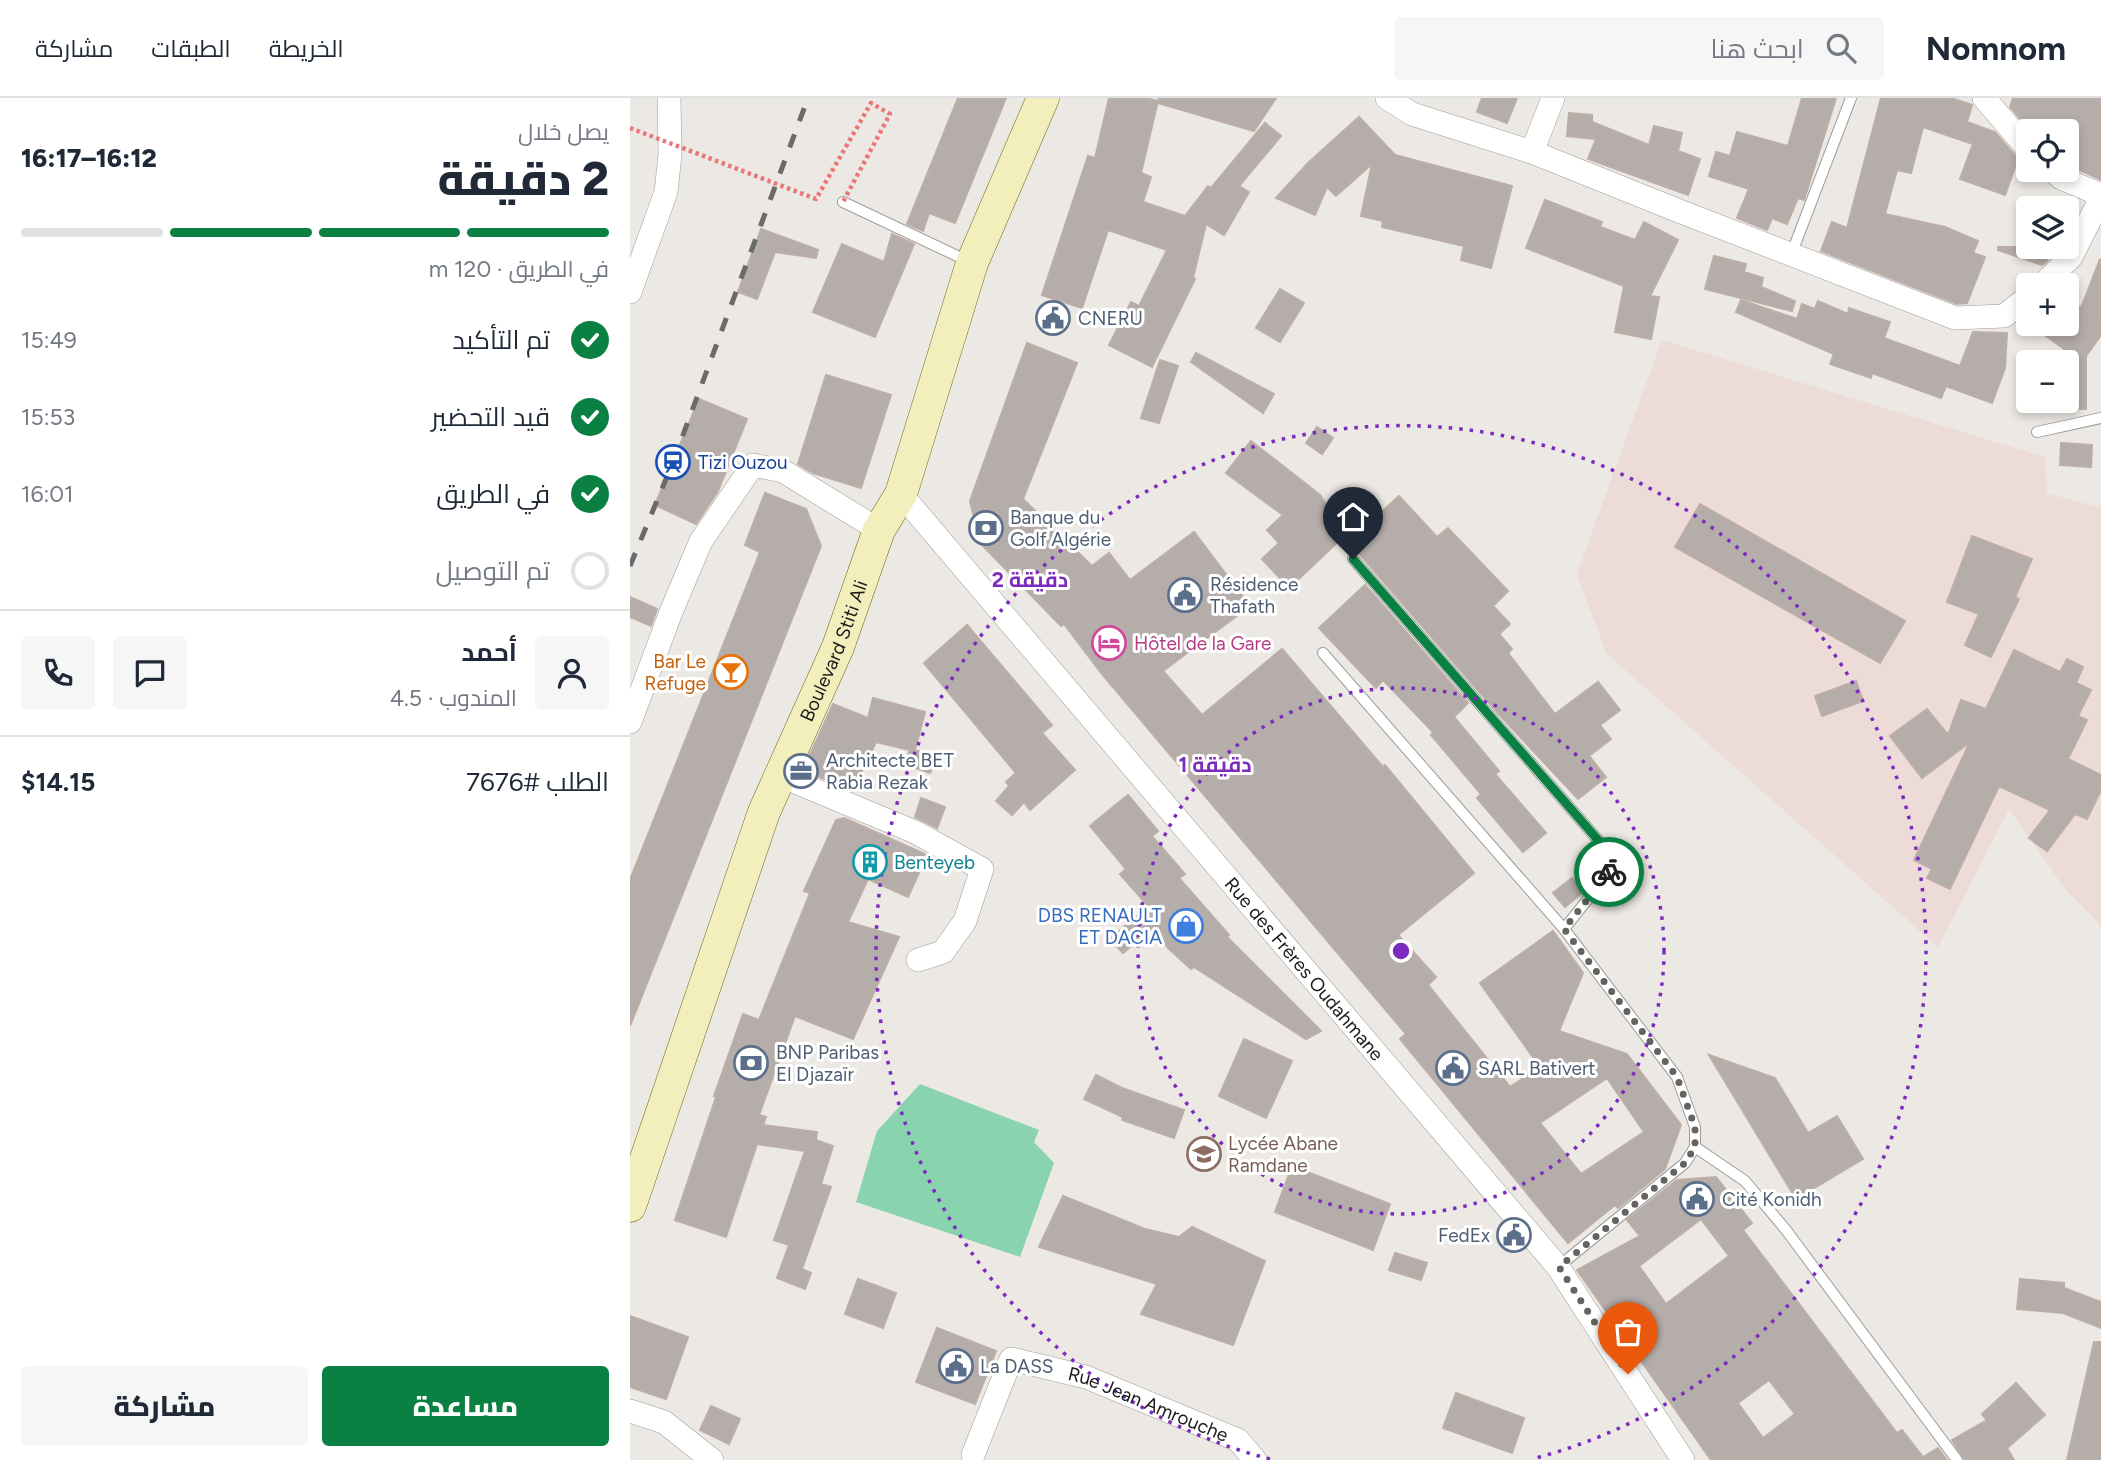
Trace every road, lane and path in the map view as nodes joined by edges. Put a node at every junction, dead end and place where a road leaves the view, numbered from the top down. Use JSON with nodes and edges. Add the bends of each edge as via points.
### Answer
{"nodes":[{"id":1,"x":669,"y":98,"type":"edge"},
{"id":2,"x":1043,"y":98,"type":"edge"},
{"id":3,"x":1387,"y":98,"type":"edge"},
{"id":4,"x":1553,"y":98,"type":"edge"},
{"id":5,"x":1851,"y":98,"type":"edge"},
{"id":6,"x":1984,"y":98,"type":"edge"},
{"id":7,"x":630,"y":128,"type":"edge"},
{"id":8,"x":2016,"y":135,"type":"edge"},
{"id":9,"x":1532,"y":152,"type":"junction"},
{"id":10,"x":2070,"y":182,"type":"edge"},
{"id":11,"x":2101,"y":196,"type":"edge"},
{"id":12,"x":843,"y":202,"type":"joint"},
{"id":13,"x":1791,"y":255,"type":"junction"},
{"id":14,"x":972,"y":263,"type":"junction"},
{"id":15,"x":2054,"y":273,"type":"edge"},
{"id":16,"x":630,"y":292,"type":"edge"},
{"id":17,"x":2016,"y":306,"type":"edge"},
{"id":18,"x":2101,"y":418,"type":"edge"},
{"id":19,"x":2037,"y":432,"type":"dead end"},
{"id":20,"x":901,"y":494,"type":"junction"},
{"id":21,"x":879,"y":530,"type":"junction"},
{"id":22,"x":1353,"y":559,"type":"dead end"},
{"id":23,"x":1323,"y":653,"type":"dead end"},
{"id":24,"x":630,"y":722,"type":"edge"},
{"id":25,"x":781,"y":776,"type":"junction"},
{"id":26,"x":1564,"y":929,"type":"junction"},
{"id":27,"x":919,"y":960,"type":"dead end"},
{"id":28,"x":1695,"y":1147,"type":"junction"},
{"id":29,"x":630,"y":1206,"type":"edge"},
{"id":30,"x":1559,"y":1267,"type":"junction"},
{"id":31,"x":630,"y":1411,"type":"edge"},
{"id":32,"x":973,"y":1455,"type":"dead end"},
{"id":33,"x":712,"y":1460,"type":"edge"},
{"id":34,"x":1255,"y":1460,"type":"edge"},
{"id":35,"x":1683,"y":1460,"type":"edge"},
{"id":36,"x":1957,"y":1460,"type":"edge"}],
"edges":[{"from":1,"to":16,"type":"street","via":[[666,192]]},
{"from":2,"to":14,"type":"main road","name":"Boulevard Stiti Ali"},
{"from":3,"to":9,"type":"street","via":[[1412,114]]},
{"from":4,"to":9,"type":"street"},
{"from":5,"to":13,"type":"lane"},
{"from":6,"to":8,"type":"street"},
{"from":7,"to":12,"type":"path","bridge":true,"via":[[816,199],[871,103],[890,114]]},
{"from":9,"to":13,"type":"street"},
{"from":10,"to":11,"type":"street"},
{"from":11,"to":15,"type":"street","via":[[2071,257]]},
{"from":12,"to":14,"type":"lane"},
{"from":13,"to":17,"type":"street","via":[[1955,318],[2004,316]]},
{"from":14,"to":20,"type":"main road","name":"Boulevard Stiti Ali"},
{"from":18,"to":19,"type":"lane"},
{"from":20,"to":21,"type":"main road","name":"Boulevard Stiti Ali"},
{"from":20,"to":30,"type":"street","name":"Rue des Frères Oudahmane"},
{"from":21,"to":24,"type":"street","via":[[783,471],[753,465],[701,541]]},
{"from":21,"to":25,"type":"main road","name":"Boulevard Stiti Ali","via":[[838,647]]},
{"from":22,"to":26,"type":"lane","via":[[1605,848],[1608,874]]},
{"from":23,"to":26,"type":"lane"},
{"from":25,"to":27,"type":"street","via":[[915,832],[982,869],[965,921],[943,952]]},
{"from":25,"to":29,"type":"main road","name":"Boulevard Stiti Ali","via":[[764,812]]},
{"from":26,"to":28,"type":"lane","via":[[1677,1077],[1695,1127]]},
{"from":28,"to":30,"type":"lane","via":[[1685,1163]]},
{"from":28,"to":36,"type":"lane","via":[[1745,1181]]},
{"from":30,"to":35,"type":"street","name":"Rue des Frères Oudahmane"},
{"from":31,"to":33,"type":"street","via":[[664,1422]]},
{"from":32,"to":34,"type":"street","name":"Rue Jean Amrouche","via":[[1012,1359],[1086,1377],[1238,1440]]}]}
